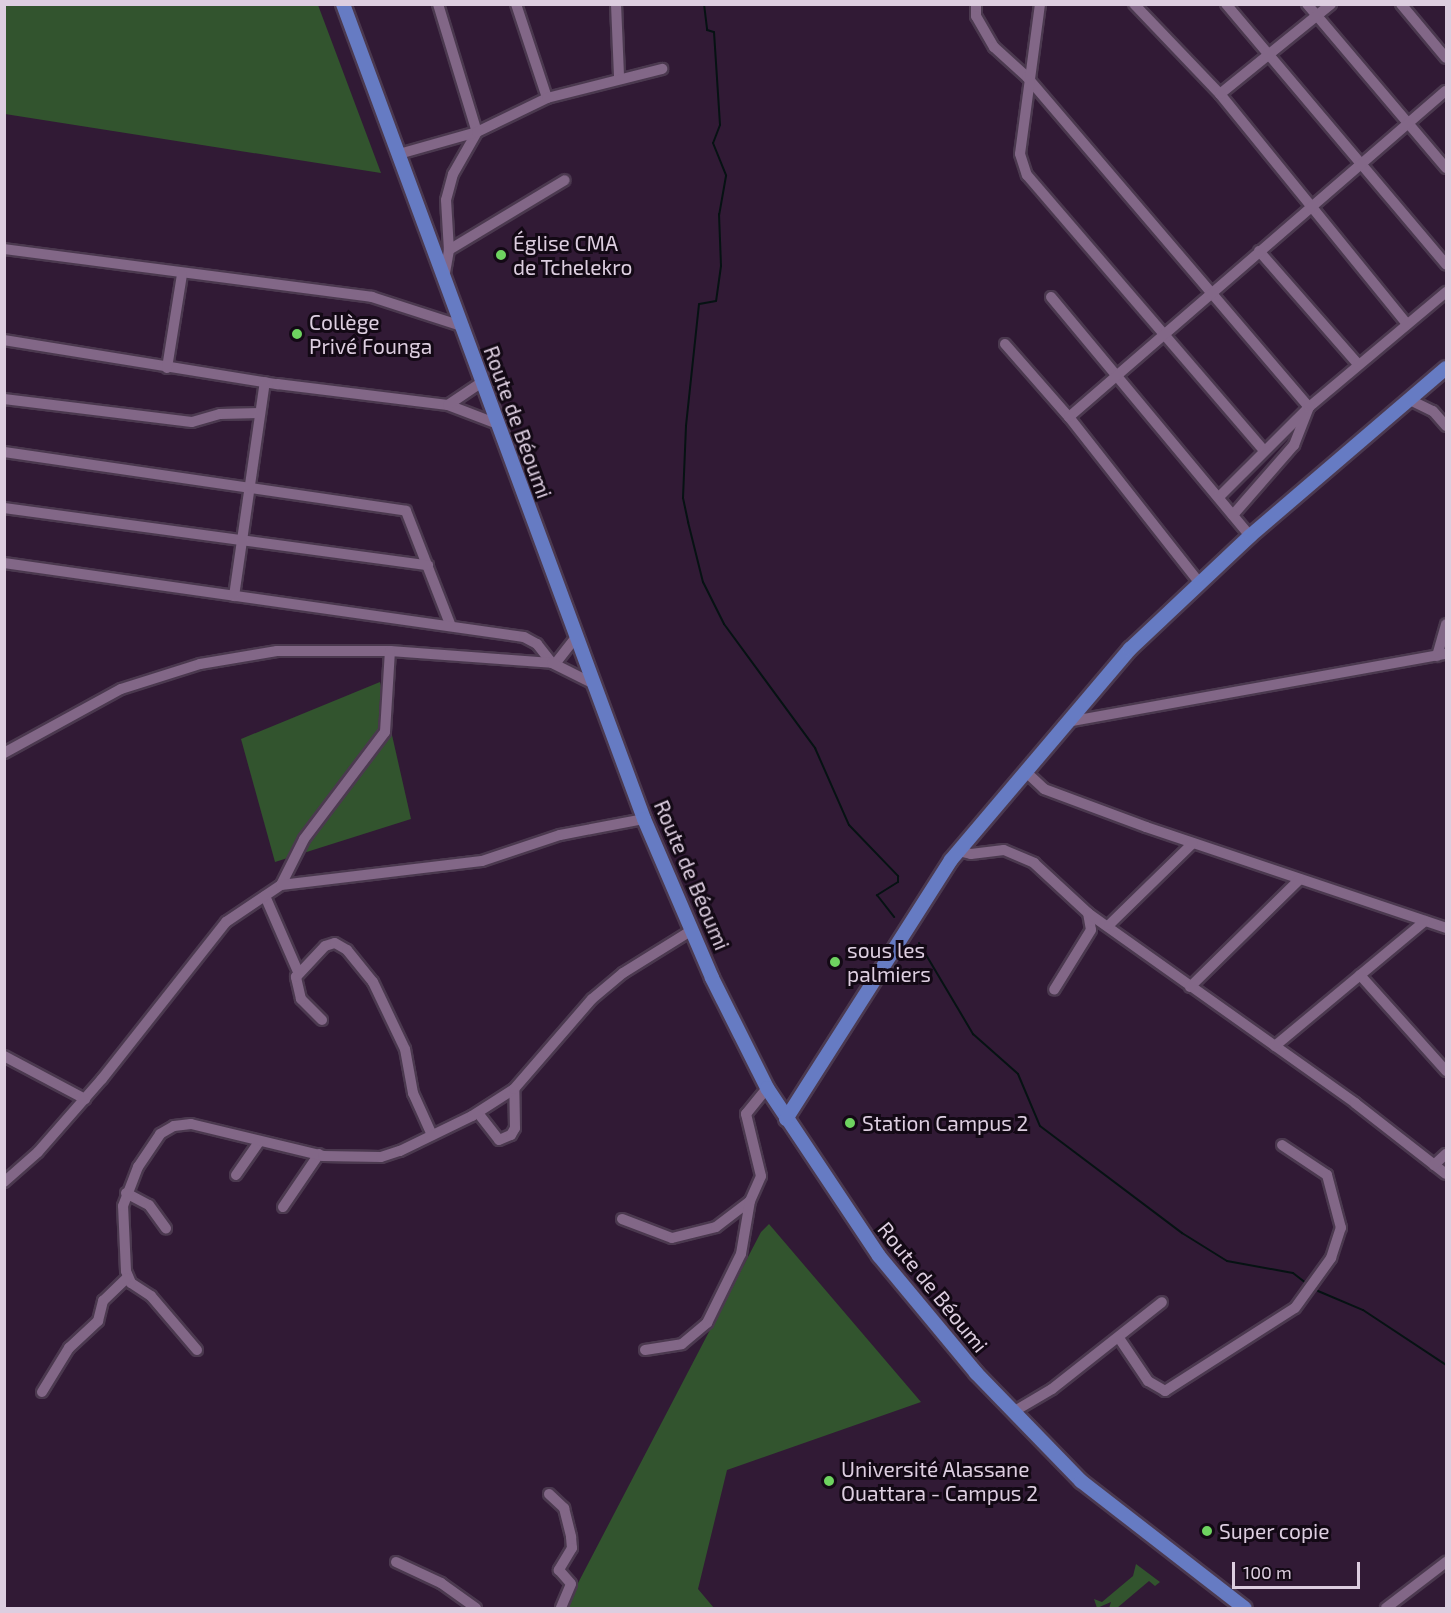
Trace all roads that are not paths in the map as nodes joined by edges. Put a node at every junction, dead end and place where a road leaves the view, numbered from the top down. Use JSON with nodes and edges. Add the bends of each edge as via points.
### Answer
{"nodes":[{"id":1,"x":343,"y":4,"type":"edge"},
{"id":2,"x":438,"y":4,"type":"edge"},
{"id":3,"x":516,"y":4,"type":"edge"},
{"id":4,"x":616,"y":4,"type":"edge"},
{"id":5,"x":976,"y":4,"type":"edge"},
{"id":6,"x":1040,"y":4,"type":"edge"},
{"id":7,"x":1134,"y":4,"type":"edge"},
{"id":8,"x":1226,"y":4,"type":"edge"},
{"id":9,"x":1306,"y":4,"type":"edge"},
{"id":10,"x":1331,"y":4,"type":"edge"},
{"id":11,"x":1401,"y":4,"type":"edge"},
{"id":12,"x":1317,"y":16,"type":"junction"},
{"id":13,"x":1268,"y":54,"type":"junction"},
{"id":14,"x":1446,"y":58,"type":"edge"},
{"id":15,"x":662,"y":69,"type":"dead end"},
{"id":16,"x":619,"y":77,"type":"junction"},
{"id":17,"x":1027,"y":77,"type":"junction"},
{"id":18,"x":1446,"y":91,"type":"edge"},
{"id":19,"x":1220,"y":94,"type":"junction"},
{"id":20,"x":547,"y":98,"type":"junction"},
{"id":21,"x":1408,"y":124,"type":"junction"},
{"id":22,"x":477,"y":132,"type":"junction"},
{"id":23,"x":399,"y":154,"type":"junction"},
{"id":24,"x":1361,"y":164,"type":"junction"},
{"id":25,"x":1446,"y":168,"type":"edge"},
{"id":26,"x":565,"y":180,"type":"dead end"},
{"id":27,"x":1313,"y":206,"type":"junction"},
{"id":28,"x":4,"y":249,"type":"edge"},
{"id":29,"x":449,"y":250,"type":"junction"},
{"id":30,"x":1260,"y":251,"type":"junction"},
{"id":31,"x":1446,"y":264,"type":"edge"},
{"id":32,"x":182,"y":274,"type":"junction"},
{"id":33,"x":444,"y":278,"type":"junction"},
{"id":34,"x":1212,"y":290,"type":"junction"},
{"id":35,"x":1446,"y":292,"type":"edge"},
{"id":36,"x":1051,"y":297,"type":"dead end"},
{"id":37,"x":1407,"y":324,"type":"junction"},
{"id":38,"x":461,"y":326,"type":"junction"},
{"id":39,"x":1162,"y":335,"type":"junction"},
{"id":40,"x":4,"y":340,"type":"edge"},
{"id":41,"x":1005,"y":344,"type":"dead end"},
{"id":42,"x":1358,"y":364,"type":"junction"},
{"id":43,"x":167,"y":368,"type":"junction"},
{"id":44,"x":1446,"y":369,"type":"edge"},
{"id":45,"x":1117,"y":376,"type":"junction"},
{"id":46,"x":265,"y":382,"type":"junction"},
{"id":47,"x":481,"y":383,"type":"junction"},
{"id":48,"x":4,"y":399,"type":"edge"},
{"id":49,"x":1410,"y":399,"type":"junction"},
{"id":50,"x":448,"y":405,"type":"junction"},
{"id":51,"x":1309,"y":407,"type":"junction"},
{"id":52,"x":261,"y":413,"type":"junction"},
{"id":53,"x":1069,"y":417,"type":"junction"},
{"id":54,"x":495,"y":423,"type":"junction"},
{"id":55,"x":1446,"y":426,"type":"edge"},
{"id":56,"x":1263,"y":449,"type":"junction"},
{"id":57,"x":4,"y":452,"type":"edge"},
{"id":58,"x":249,"y":489,"type":"junction"},
{"id":59,"x":1219,"y":497,"type":"junction"},
{"id":60,"x":4,"y":508,"type":"edge"},
{"id":61,"x":1233,"y":515,"type":"junction"},
{"id":62,"x":1250,"y":536,"type":"junction"},
{"id":63,"x":243,"y":541,"type":"junction"},
{"id":64,"x":4,"y":563,"type":"edge"},
{"id":65,"x":428,"y":565,"type":"junction"},
{"id":66,"x":1199,"y":582,"type":"junction"},
{"id":67,"x":234,"y":596,"type":"junction"},
{"id":68,"x":450,"y":624,"type":"junction"},
{"id":69,"x":1446,"y":624,"type":"edge"},
{"id":70,"x":575,"y":638,"type":"junction"},
{"id":71,"x":390,"y":651,"type":"junction"},
{"id":72,"x":1442,"y":655,"type":"edge"},
{"id":73,"x":553,"y":663,"type":"junction"},
{"id":74,"x":592,"y":683,"type":"junction"},
{"id":75,"x":1066,"y":722,"type":"junction"},
{"id":76,"x":4,"y":753,"type":"edge"},
{"id":77,"x":1025,"y":771,"type":"junction"},
{"id":78,"x":644,"y":819,"type":"junction"},
{"id":79,"x":1194,"y":843,"type":"junction"},
{"id":80,"x":958,"y":851,"type":"junction"},
{"id":81,"x":1300,"y":879,"type":"junction"},
{"id":82,"x":281,"y":885,"type":"junction"},
{"id":83,"x":265,"y":896,"type":"junction"},
{"id":84,"x":1088,"y":913,"type":"junction"},
{"id":85,"x":1425,"y":921,"type":"junction"},
{"id":86,"x":1109,"y":925,"type":"junction"},
{"id":87,"x":1446,"y":928,"type":"edge"},
{"id":88,"x":692,"y":930,"type":"junction"},
{"id":89,"x":298,"y":972,"type":"junction"},
{"id":90,"x":1360,"y":975,"type":"junction"},
{"id":91,"x":1190,"y":987,"type":"junction"},
{"id":92,"x":1054,"y":990,"type":"dead end"},
{"id":93,"x":322,"y":1020,"type":"dead end"},
{"id":94,"x":1275,"y":1046,"type":"junction"},
{"id":95,"x":4,"y":1056,"type":"edge"},
{"id":96,"x":1446,"y":1071,"type":"edge"},
{"id":97,"x":767,"y":1088,"type":"junction"},
{"id":98,"x":514,"y":1089,"type":"junction"},
{"id":99,"x":85,"y":1099,"type":"junction"},
{"id":100,"x":478,"y":1113,"type":"junction"},
{"id":101,"x":786,"y":1119,"type":"junction"},
{"id":102,"x":432,"y":1135,"type":"junction"},
{"id":103,"x":259,"y":1142,"type":"junction"},
{"id":104,"x":1282,"y":1145,"type":"dead end"},
{"id":105,"x":319,"y":1154,"type":"junction"},
{"id":106,"x":1446,"y":1154,"type":"edge"},
{"id":107,"x":1434,"y":1165,"type":"junction"},
{"id":108,"x":1446,"y":1174,"type":"edge"},
{"id":109,"x":236,"y":1175,"type":"dead end"},
{"id":110,"x":4,"y":1182,"type":"edge"},
{"id":111,"x":126,"y":1194,"type":"junction"},
{"id":112,"x":750,"y":1201,"type":"junction"},
{"id":113,"x":283,"y":1207,"type":"dead end"},
{"id":114,"x":622,"y":1219,"type":"dead end"},
{"id":115,"x":166,"y":1228,"type":"dead end"},
{"id":116,"x":128,"y":1278,"type":"junction"},
{"id":117,"x":1162,"y":1302,"type":"dead end"},
{"id":118,"x":1119,"y":1338,"type":"junction"},
{"id":119,"x":197,"y":1350,"type":"dead end"},
{"id":120,"x":645,"y":1350,"type":"dead end"},
{"id":121,"x":42,"y":1392,"type":"dead end"},
{"id":122,"x":1013,"y":1412,"type":"junction"},
{"id":123,"x":549,"y":1494,"type":"dead end"},
{"id":124,"x":396,"y":1562,"type":"dead end"},
{"id":125,"x":1446,"y":1562,"type":"edge"},
{"id":126,"x":477,"y":1608,"type":"edge"},
{"id":127,"x":561,"y":1608,"type":"edge"},
{"id":128,"x":1245,"y":1608,"type":"edge"},
{"id":129,"x":1386,"y":1608,"type":"edge"}],
"edges":[{"from":1,"to":23,"type":"main road","name":"Route de Béoumi"},
{"from":2,"to":22,"type":"street"},
{"from":3,"to":20,"type":"street"},
{"from":4,"to":16,"type":"street"},
{"from":5,"to":17,"type":"street","via":[[976,16],[990,42]]},
{"from":6,"to":17,"type":"street"},
{"from":7,"to":19,"type":"street"},
{"from":8,"to":13,"type":"street"},
{"from":9,"to":12,"type":"street"},
{"from":10,"to":12,"type":"street"},
{"from":11,"to":14,"type":"street"},
{"from":12,"to":13,"type":"street"},
{"from":12,"to":21,"type":"street"},
{"from":13,"to":19,"type":"street"},
{"from":13,"to":24,"type":"street"},
{"from":15,"to":16,"type":"street"},
{"from":16,"to":20,"type":"street"},
{"from":17,"to":34,"type":"street"},
{"from":17,"to":39,"type":"street","via":[[1020,154],[1027,174]]},
{"from":18,"to":21,"type":"street"},
{"from":19,"to":27,"type":"street"},
{"from":20,"to":22,"type":"street"},
{"from":21,"to":24,"type":"street"},
{"from":21,"to":25,"type":"street"},
{"from":22,"to":23,"type":"street"},
{"from":22,"to":29,"type":"street","via":[[453,174],[446,200]]},
{"from":23,"to":33,"type":"main road","name":"Route de Béoumi"},
{"from":24,"to":27,"type":"street"},
{"from":24,"to":31,"type":"street"},
{"from":26,"to":29,"type":"street"},
{"from":27,"to":30,"type":"street"},
{"from":27,"to":37,"type":"street"},
{"from":28,"to":32,"type":"street"},
{"from":29,"to":33,"type":"street"},
{"from":30,"to":34,"type":"street"},
{"from":30,"to":42,"type":"street"},
{"from":32,"to":38,"type":"street","via":[[372,297]]},
{"from":32,"to":43,"type":"street"},
{"from":33,"to":38,"type":"main road","name":"Route de Béoumi"},
{"from":34,"to":39,"type":"street"},
{"from":34,"to":51,"type":"street"},
{"from":35,"to":37,"type":"street"},
{"from":36,"to":45,"type":"street"},
{"from":37,"to":42,"type":"street"},
{"from":38,"to":47,"type":"main road","name":"Route de Béoumi"},
{"from":39,"to":45,"type":"street"},
{"from":39,"to":56,"type":"street"},
{"from":40,"to":43,"type":"street"},
{"from":41,"to":53,"type":"street"},
{"from":42,"to":51,"type":"street"},
{"from":43,"to":46,"type":"street"},
{"from":44,"to":49,"type":"main road"},
{"from":45,"to":53,"type":"street"},
{"from":45,"to":59,"type":"street"},
{"from":46,"to":50,"type":"street"},
{"from":46,"to":52,"type":"street"},
{"from":47,"to":50,"type":"street"},
{"from":47,"to":54,"type":"main road","name":"Route de Béoumi"},
{"from":48,"to":52,"type":"street","via":[[192,422],[220,414]]},
{"from":49,"to":55,"type":"street","via":[[1433,411]]},
{"from":49,"to":62,"type":"main road"},
{"from":50,"to":54,"type":"street"},
{"from":51,"to":56,"type":"street"},
{"from":51,"to":61,"type":"street","via":[[1294,445]]},
{"from":52,"to":58,"type":"street"},
{"from":53,"to":66,"type":"street"},
{"from":54,"to":70,"type":"main road","name":"Route de Béoumi"},
{"from":56,"to":59,"type":"street"},
{"from":57,"to":58,"type":"street"},
{"from":58,"to":63,"type":"street"},
{"from":58,"to":65,"type":"street","via":[[406,511]]},
{"from":59,"to":61,"type":"street"},
{"from":60,"to":63,"type":"street"},
{"from":61,"to":62,"type":"street"},
{"from":62,"to":66,"type":"main road"},
{"from":63,"to":65,"type":"street"},
{"from":63,"to":67,"type":"street"},
{"from":64,"to":67,"type":"street"},
{"from":65,"to":68,"type":"street"},
{"from":66,"to":75,"type":"main road","via":[[1130,649]]},
{"from":67,"to":68,"type":"street"},
{"from":68,"to":73,"type":"street","via":[[524,637],[537,644]]},
{"from":69,"to":72,"type":"street"},
{"from":70,"to":73,"type":"street"},
{"from":70,"to":74,"type":"main road","name":"Route de Béoumi"},
{"from":71,"to":73,"type":"street"},
{"from":71,"to":76,"type":"street","via":[[277,651],[200,664],[95,699]]},
{"from":71,"to":82,"type":"street","via":[[385,732],[304,839]]},
{"from":72,"to":75,"type":"street"},
{"from":73,"to":74,"type":"street"},
{"from":74,"to":78,"type":"main road","name":"Route de Béoumi"},
{"from":75,"to":77,"type":"main road"},
{"from":77,"to":79,"type":"street","via":[[1044,789]]},
{"from":77,"to":80,"type":"main road"},
{"from":78,"to":82,"type":"street","via":[[561,835],[482,861]]},
{"from":78,"to":88,"type":"main road","name":"Route de Béoumi"},
{"from":79,"to":81,"type":"street"},
{"from":79,"to":86,"type":"street"},
{"from":80,"to":84,"type":"street","via":[[971,854],[1004,850],[1034,863]]},
{"from":80,"to":101,"type":"main road"},
{"from":81,"to":85,"type":"street"},
{"from":81,"to":91,"type":"street"},
{"from":82,"to":83,"type":"street"},
{"from":83,"to":89,"type":"street"},
{"from":83,"to":99,"type":"street","via":[[226,922],[204,946]]},
{"from":84,"to":86,"type":"street"},
{"from":84,"to":92,"type":"street","via":[[1091,930]]},
{"from":85,"to":87,"type":"street"},
{"from":85,"to":90,"type":"street"},
{"from":86,"to":91,"type":"street"},
{"from":88,"to":97,"type":"main road","name":"Route de Béoumi"},
{"from":88,"to":98,"type":"street","via":[[592,999]]},
{"from":89,"to":93,"type":"street","via":[[301,999]]},
{"from":89,"to":102,"type":"street","via":[[325,946],[335,944],[354,958],[373,982],[405,1049],[413,1093]]},
{"from":90,"to":94,"type":"street"},
{"from":90,"to":96,"type":"street"},
{"from":91,"to":94,"type":"street"},
{"from":94,"to":107,"type":"street"},
{"from":95,"to":99,"type":"street"},
{"from":97,"to":101,"type":"main road","name":"Route de Béoumi"},
{"from":97,"to":112,"type":"street","via":[[746,1114],[761,1176]]},
{"from":98,"to":100,"type":"street"},
{"from":98,"to":100,"type":"street","via":[[516,1121],[511,1135],[499,1140]]},
{"from":99,"to":110,"type":"street"},
{"from":100,"to":102,"type":"street"},
{"from":101,"to":122,"type":"main road","name":"Route de Béoumi","via":[[893,1274]]},
{"from":102,"to":105,"type":"street","via":[[381,1157]]},
{"from":103,"to":105,"type":"street"},
{"from":103,"to":109,"type":"street"},
{"from":103,"to":111,"type":"street","via":[[191,1124],[174,1126],[150,1146]]},
{"from":104,"to":118,"type":"street","via":[[1327,1175],[1341,1228],[1332,1258],[1295,1308],[1165,1391],[1148,1381]]},
{"from":105,"to":113,"type":"street"},
{"from":106,"to":107,"type":"street"},
{"from":107,"to":108,"type":"street"},
{"from":111,"to":115,"type":"street","via":[[149,1204]]},
{"from":111,"to":116,"type":"street","via":[[123,1221]]},
{"from":112,"to":114,"type":"street","via":[[716,1227],[672,1238]]},
{"from":112,"to":120,"type":"street","via":[[741,1254],[707,1323],[682,1344]]},
{"from":116,"to":119,"type":"street","via":[[151,1296]]},
{"from":116,"to":121,"type":"street","via":[[104,1301],[98,1320],[69,1348]]},
{"from":117,"to":118,"type":"street"},
{"from":118,"to":122,"type":"street"},
{"from":122,"to":128,"type":"main road","name":"Route de Béoumi","via":[[1082,1481]]},
{"from":123,"to":127,"type":"street","via":[[564,1508],[571,1537],[572,1548],[559,1570],[571,1584]]},
{"from":124,"to":126,"type":"street","via":[[441,1583]]},
{"from":125,"to":129,"type":"street"}]}
